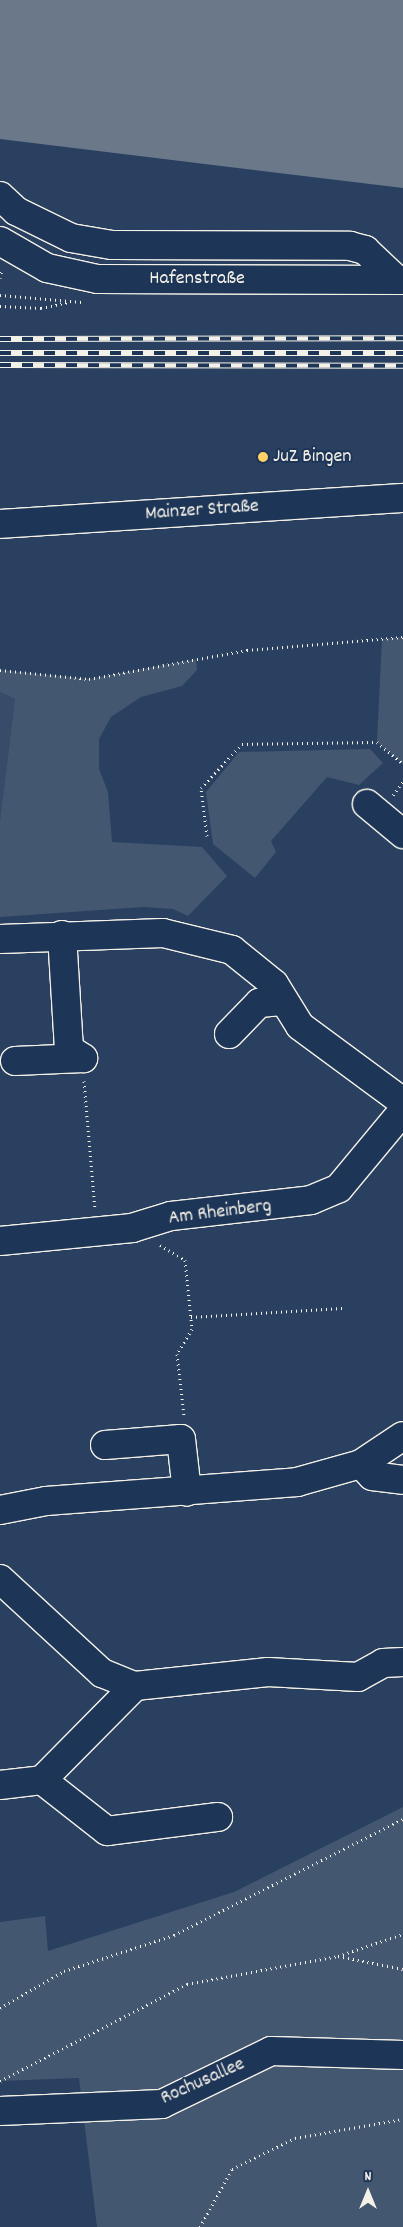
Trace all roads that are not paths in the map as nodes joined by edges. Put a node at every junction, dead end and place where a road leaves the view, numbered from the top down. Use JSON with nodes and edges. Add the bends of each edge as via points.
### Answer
{"nodes":[{"id":1,"x":0,"y":196,"type":"edge"},
{"id":2,"x":0,"y":241,"type":"edge"},
{"id":3,"x":400,"y":280,"type":"edge"},
{"id":4,"x":403,"y":498,"type":"edge"},
{"id":5,"x":0,"y":524,"type":"edge"},
{"id":6,"x":367,"y":804,"type":"dead end"},
{"id":7,"x":403,"y":834,"type":"edge"},
{"id":8,"x":62,"y":935,"type":"junction"},
{"id":9,"x":0,"y":939,"type":"edge"},
{"id":10,"x":282,"y":1000,"type":"junction"},
{"id":11,"x":228,"y":1034,"type":"dead end"},
{"id":12,"x":15,"y":1062,"type":"dead end"},
{"id":13,"x":403,"y":1102,"type":"edge"},
{"id":14,"x":403,"y":1111,"type":"edge"},
{"id":15,"x":0,"y":1242,"type":"edge"},
{"id":16,"x":403,"y":1436,"type":"edge"},
{"id":17,"x":105,"y":1445,"type":"dead end"},
{"id":18,"x":361,"y":1464,"type":"junction"},
{"id":19,"x":403,"y":1480,"type":"edge"},
{"id":20,"x":187,"y":1492,"type":"junction"},
{"id":21,"x":0,"y":1510,"type":"edge"},
{"id":22,"x":0,"y":1579,"type":"edge"},
{"id":23,"x":403,"y":1662,"type":"edge"},
{"id":24,"x":135,"y":1686,"type":"junction"},
{"id":25,"x":42,"y":1780,"type":"junction"},
{"id":26,"x":0,"y":1785,"type":"edge"},
{"id":27,"x":218,"y":1817,"type":"dead end"},
{"id":28,"x":403,"y":2055,"type":"edge"},
{"id":29,"x":0,"y":2111,"type":"edge"}],
"edges":[{"from":1,"to":3,"type":"street","via":[[16,211],[71,238],[112,245],[350,246],[365,250]]},
{"from":2,"to":3,"type":"street","name":"Hafenstraße","via":[[47,268],[97,279]]},
{"from":4,"to":5,"type":"street","name":"Mainzer Straße"},
{"from":6,"to":7,"type":"street"},
{"from":8,"to":9,"type":"street"},
{"from":8,"to":10,"type":"street","via":[[163,933],[209,942],[251,962],[274,984]]},
{"from":8,"to":12,"type":"street","via":[[69,1049],[83,1058]]},
{"from":10,"to":11,"type":"street","via":[[259,1003]]},
{"from":10,"to":13,"type":"street","via":[[300,1026],[327,1049]]},
{"from":14,"to":15,"type":"street","name":"Am Rheinberg","via":[[339,1188],[311,1200],[172,1216],[132,1228]]},
{"from":16,"to":18,"type":"street"},
{"from":17,"to":20,"type":"street","via":[[181,1439]]},
{"from":18,"to":19,"type":"street","via":[[372,1476]]},
{"from":18,"to":20,"type":"street","via":[[297,1482]]},
{"from":20,"to":21,"type":"street","via":[[46,1501]]},
{"from":22,"to":24,"type":"street","via":[[102,1673]]},
{"from":23,"to":24,"type":"street","via":[[383,1663],[358,1677],[268,1672]]},
{"from":24,"to":25,"type":"street"},
{"from":25,"to":26,"type":"street"},
{"from":25,"to":27,"type":"street","via":[[107,1831]]},
{"from":28,"to":29,"type":"street","name":"Rochusallee","via":[[271,2051],[162,2104]]}]}
